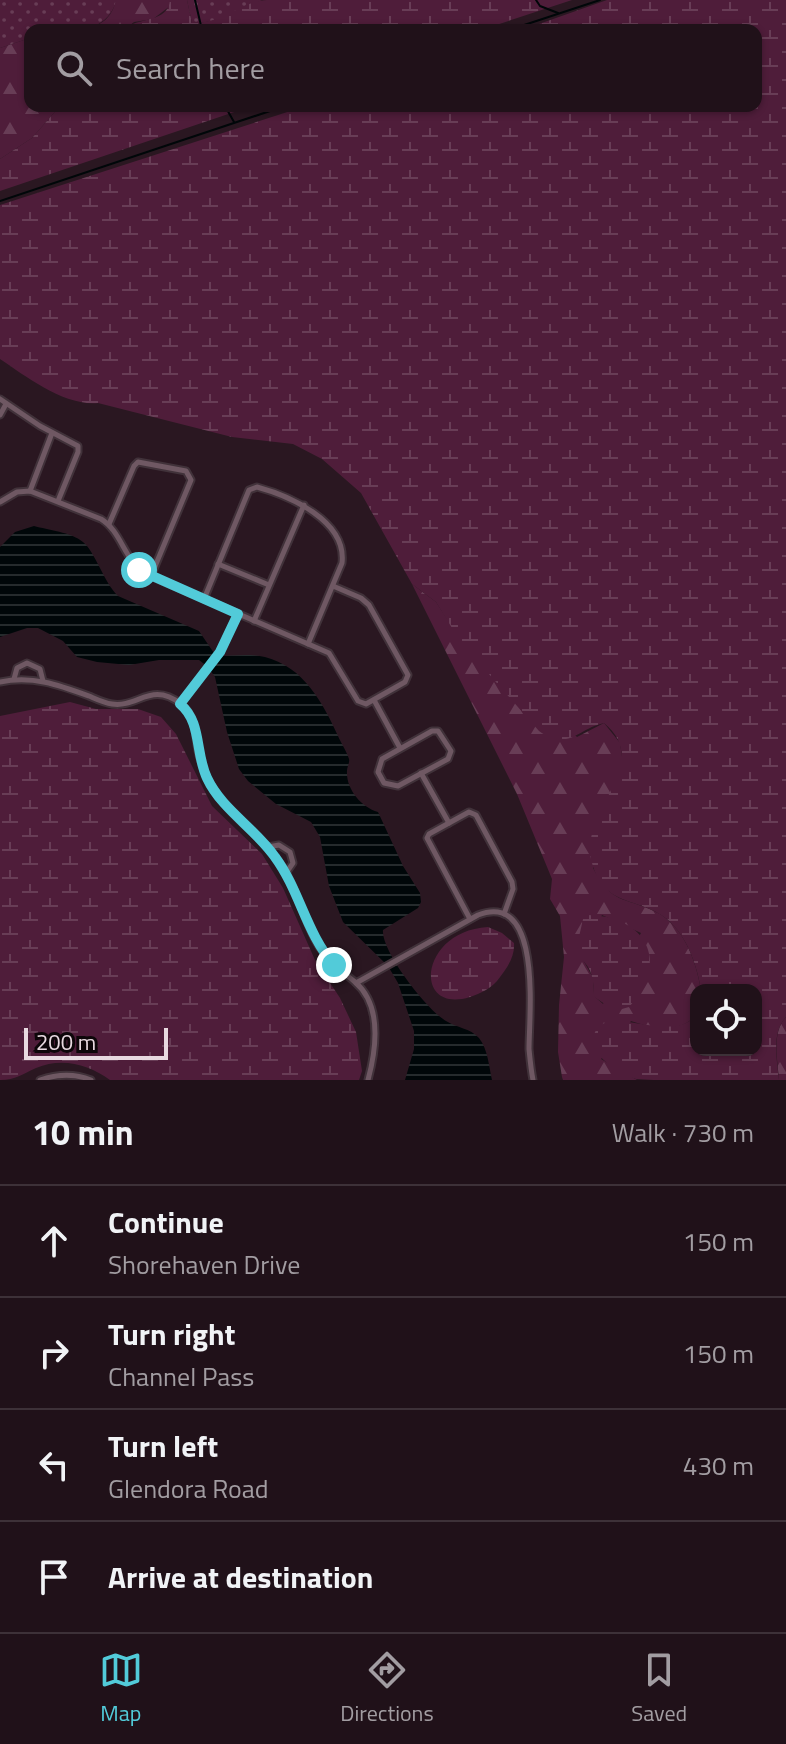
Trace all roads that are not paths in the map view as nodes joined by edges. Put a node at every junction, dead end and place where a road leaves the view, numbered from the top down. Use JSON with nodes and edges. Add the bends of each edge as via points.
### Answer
{"nodes":[{"id":1,"x":0,"y":399,"type":"edge"},
{"id":2,"x":6,"y":404,"type":"junction"},
{"id":3,"x":0,"y":415,"type":"edge"},
{"id":4,"x":52,"y":433,"type":"junction"},
{"id":5,"x":30,"y":491,"type":"junction"},
{"id":6,"x":58,"y":501,"type":"junction"},
{"id":7,"x":0,"y":502,"type":"edge"},
{"id":8,"x":304,"y":505,"type":"junction"},
{"id":9,"x":109,"y":524,"type":"junction"},
{"id":10,"x":218,"y":564,"type":"junction"},
{"id":11,"x":151,"y":576,"type":"junction"},
{"id":12,"x":269,"y":585,"type":"junction"},
{"id":13,"x":333,"y":586,"type":"junction"},
{"id":14,"x":204,"y":599,"type":"junction"},
{"id":15,"x":238,"y":614,"type":"junction"},
{"id":16,"x":254,"y":621,"type":"junction"},
{"id":17,"x":308,"y":644,"type":"junction"},
{"id":18,"x":14,"y":679,"type":"junction"},
{"id":19,"x":43,"y":681,"type":"junction"},
{"id":20,"x":0,"y":682,"type":"edge"},
{"id":21,"x":374,"y":700,"type":"junction"},
{"id":22,"x":180,"y":704,"type":"junction"},
{"id":23,"x":401,"y":749,"type":"junction"},
{"id":24,"x":421,"y":773,"type":"junction"},
{"id":25,"x":449,"y":823,"type":"junction"},
{"id":26,"x":268,"y":847,"type":"junction"},
{"id":27,"x":286,"y":873,"type":"junction"},
{"id":28,"x":504,"y":914,"type":"junction"},
{"id":29,"x":470,"y":919,"type":"junction"},
{"id":30,"x":356,"y":983,"type":"junction"},
{"id":31,"x":40,"y":1080,"type":"edge"},
{"id":32,"x":91,"y":1080,"type":"edge"},
{"id":33,"x":368,"y":1080,"type":"edge"},
{"id":34,"x":533,"y":1080,"type":"edge"}],
"edges":[{"from":1,"to":2,"type":"street"},
{"from":2,"to":3,"type":"street"},
{"from":2,"to":4,"type":"street"},
{"from":4,"to":5,"type":"street"},
{"from":4,"to":6,"type":"street","via":[[78,448]]},
{"from":5,"to":6,"type":"street"},
{"from":5,"to":7,"type":"street"},
{"from":6,"to":9,"type":"street"},
{"from":8,"to":10,"type":"street","via":[[251,489]]},
{"from":8,"to":12,"type":"street"},
{"from":8,"to":13,"type":"street","via":[[323,521],[341,549]]},
{"from":9,"to":11,"type":"street","via":[[131,562]]},
{"from":9,"to":11,"type":"street","via":[[136,464],[144,461],[190,474]]},
{"from":10,"to":12,"type":"street"},
{"from":10,"to":14,"type":"street"},
{"from":11,"to":14,"type":"street"},
{"from":12,"to":16,"type":"street"},
{"from":13,"to":17,"type":"street"},
{"from":13,"to":21,"type":"street","via":[[369,605],[407,672],[405,682]]},
{"from":14,"to":15,"type":"street"},
{"from":15,"to":16,"type":"street"},
{"from":15,"to":22,"type":"street","via":[[220,652]]},
{"from":16,"to":17,"type":"street"},
{"from":17,"to":21,"type":"street","via":[[332,656],[359,703]]},
{"from":18,"to":19,"type":"street"},
{"from":18,"to":19,"type":"street","via":[[17,668],[27,663],[40,669]]},
{"from":18,"to":20,"type":"street"},
{"from":19,"to":22,"type":"street","via":[[110,704],[154,695]]},
{"from":21,"to":23,"type":"street"},
{"from":22,"to":26,"type":"street","via":[[192,718],[212,787]]},
{"from":23,"to":24,"type":"street","via":[[381,761],[382,781],[396,786]]},
{"from":23,"to":24,"type":"street","via":[[432,731],[442,733],[449,757]]},
{"from":24,"to":25,"type":"street"},
{"from":25,"to":28,"type":"street","via":[[469,812],[476,815],[512,882]]},
{"from":25,"to":29,"type":"street","via":[[427,840]]},
{"from":26,"to":27,"type":"street"},
{"from":26,"to":27,"type":"street","via":[[279,845],[290,852],[293,863]]},
{"from":27,"to":30,"type":"street","via":[[319,947]]},
{"from":28,"to":29,"type":"street","via":[[483,913]]},
{"from":28,"to":34,"type":"street","via":[[517,925],[529,965]]},
{"from":29,"to":30,"type":"street"},
{"from":30,"to":33,"type":"street","via":[[374,1024],[375,1053]]},
{"from":31,"to":32,"type":"street","via":[[69,1075]]}]}
